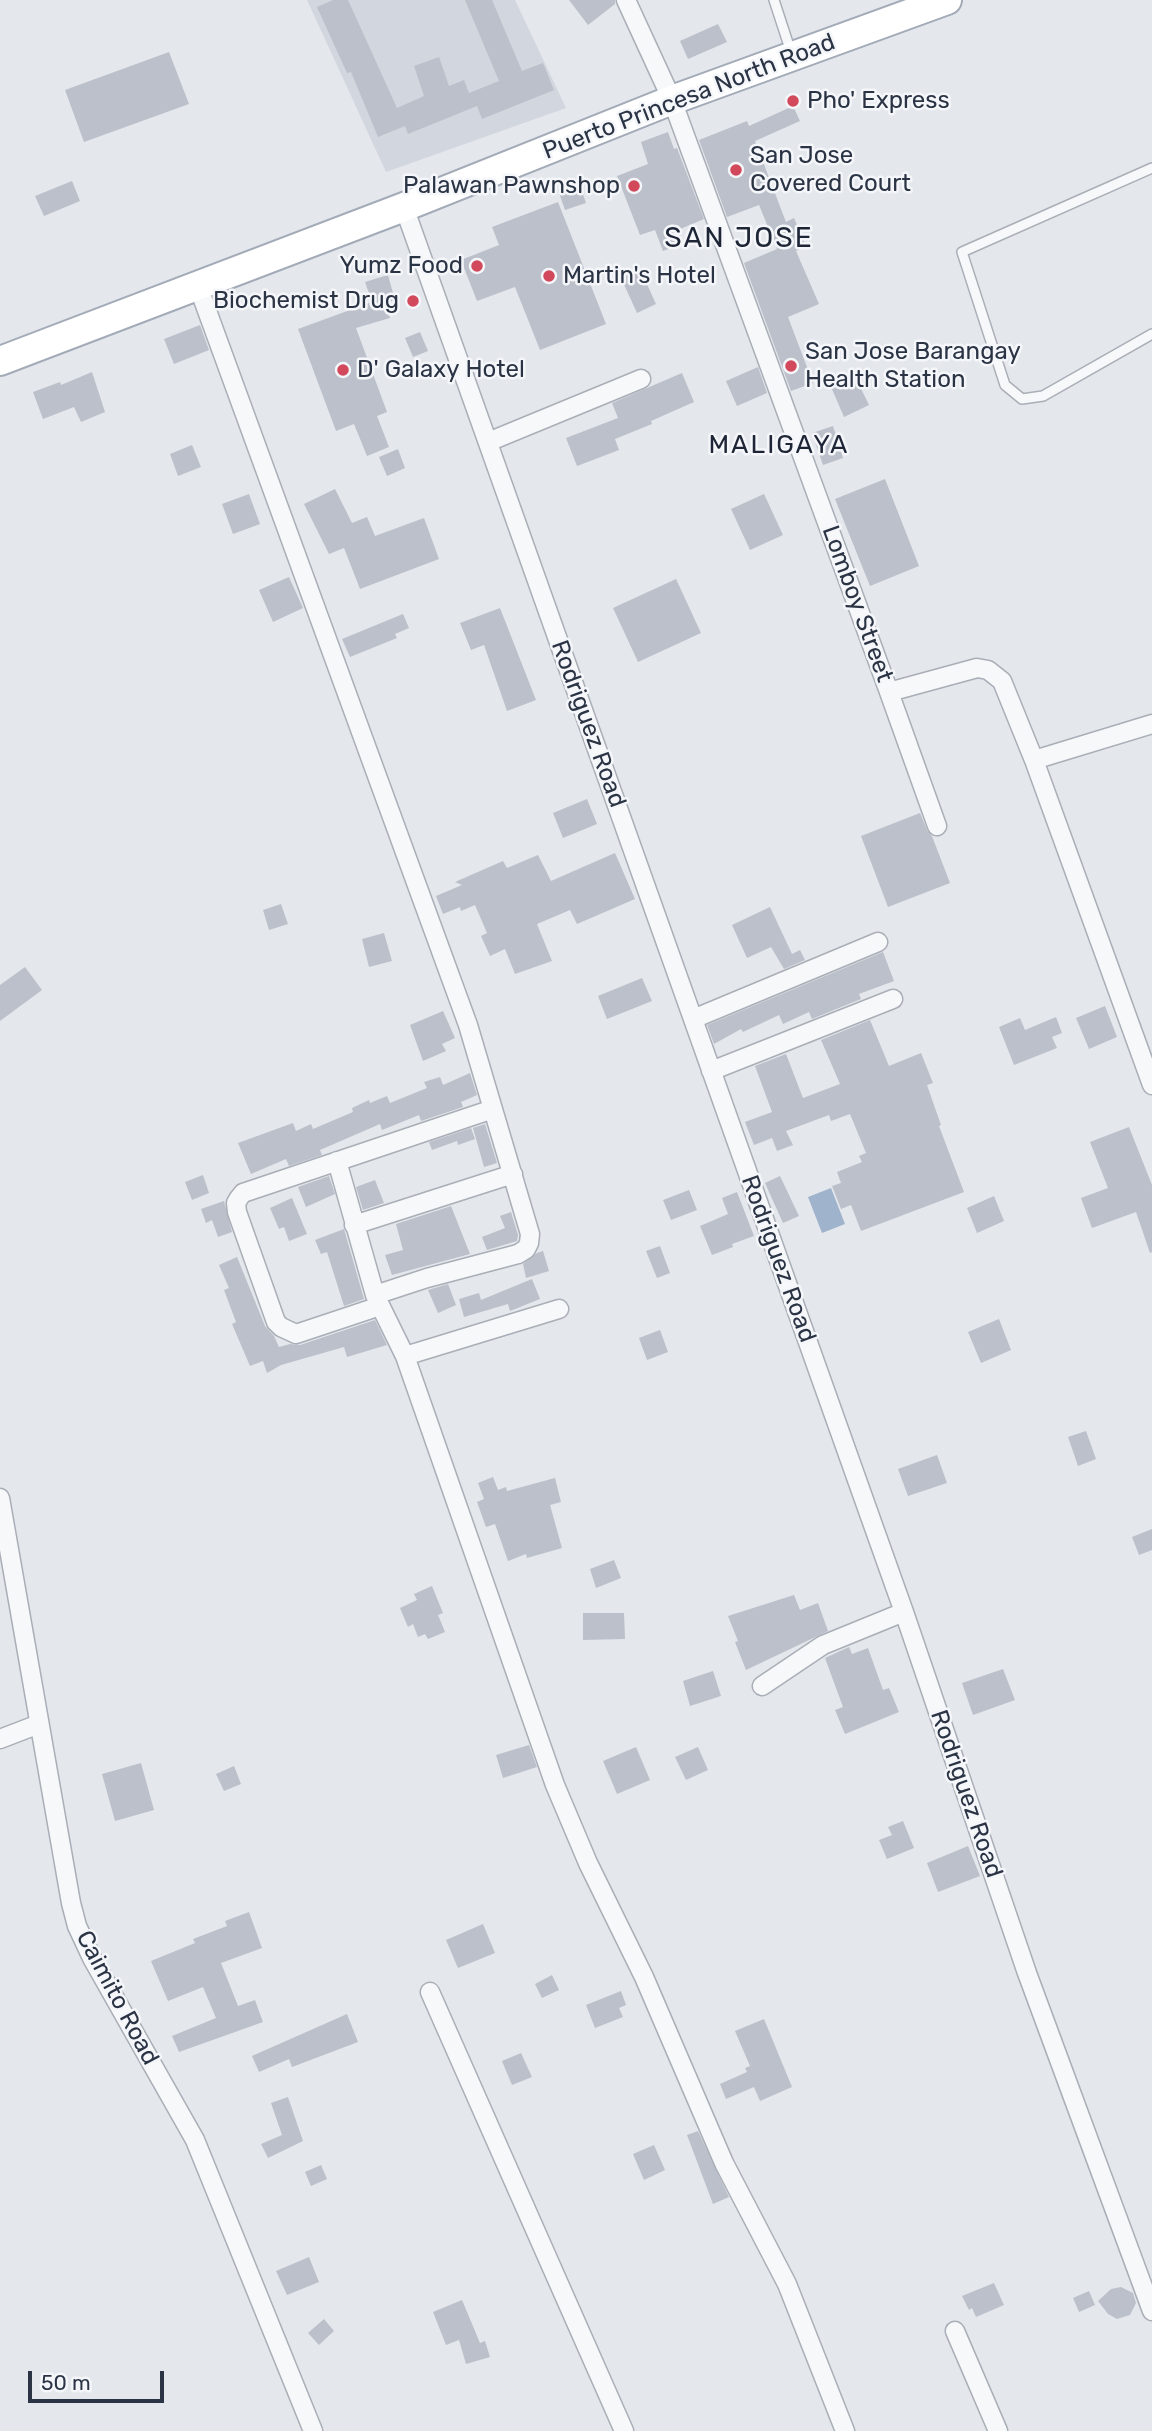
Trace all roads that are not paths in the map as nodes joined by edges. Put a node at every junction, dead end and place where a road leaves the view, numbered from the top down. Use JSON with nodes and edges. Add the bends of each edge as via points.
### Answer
{"nodes":[{"id":1,"x":626,"y":0,"type":"edge"},
{"id":2,"x":774,"y":0,"type":"edge"},
{"id":3,"x":947,"y":0,"type":"edge"},
{"id":4,"x":793,"y":57,"type":"junction"},
{"id":5,"x":672,"y":100,"type":"junction"},
{"id":6,"x":1152,"y":168,"type":"edge"},
{"id":7,"x":404,"y":207,"type":"junction"},
{"id":8,"x":198,"y":286,"type":"junction"},
{"id":9,"x":1152,"y":334,"type":"edge"},
{"id":10,"x":0,"y":361,"type":"edge"},
{"id":11,"x":641,"y":379,"type":"dead end"},
{"id":12,"x":488,"y":442,"type":"junction"},
{"id":13,"x":889,"y":692,"type":"junction"},
{"id":14,"x":1152,"y":723,"type":"edge"},
{"id":15,"x":1034,"y":760,"type":"junction"},
{"id":16,"x":937,"y":826,"type":"dead end"},
{"id":17,"x":878,"y":942,"type":"dead end"},
{"id":18,"x":892,"y":999,"type":"dead end"},
{"id":19,"x":693,"y":1018,"type":"junction"},
{"id":20,"x":1146,"y":1052,"type":"edge"},
{"id":21,"x":711,"y":1071,"type":"junction"},
{"id":22,"x":1152,"y":1085,"type":"edge"},
{"id":23,"x":493,"y":1109,"type":"junction"},
{"id":24,"x":337,"y":1161,"type":"junction"},
{"id":25,"x":513,"y":1174,"type":"junction"},
{"id":26,"x":354,"y":1225,"type":"junction"},
{"id":27,"x":378,"y":1301,"type":"junction"},
{"id":28,"x":559,"y":1310,"type":"dead end"},
{"id":29,"x":405,"y":1356,"type":"junction"},
{"id":30,"x":0,"y":1498,"type":"edge"},
{"id":31,"x":3,"y":1539,"type":"edge"},
{"id":32,"x":904,"y":1612,"type":"junction"},
{"id":33,"x":762,"y":1686,"type":"dead end"},
{"id":34,"x":40,"y":1724,"type":"junction"},
{"id":35,"x":0,"y":1740,"type":"edge"},
{"id":36,"x":430,"y":1992,"type":"dead end"},
{"id":37,"x":1152,"y":2311,"type":"edge"},
{"id":38,"x":955,"y":2331,"type":"dead end"},
{"id":39,"x":313,"y":2431,"type":"edge"},
{"id":40,"x":624,"y":2431,"type":"edge"},
{"id":41,"x":845,"y":2431,"type":"edge"},
{"id":42,"x":998,"y":2431,"type":"edge"}],
"edges":[{"from":1,"to":5,"type":"street","name":"Lomboy Street"},
{"from":2,"to":4,"type":"lane"},
{"from":3,"to":4,"type":"main road","name":"Puerto Princesa North Road"},
{"from":4,"to":5,"type":"main road","name":"Puerto Princesa North Road"},
{"from":5,"to":7,"type":"main road","name":"Puerto Princesa North Road"},
{"from":5,"to":13,"type":"street","name":"Lomboy Street"},
{"from":6,"to":9,"type":"lane","via":[[962,252],[1005,385],[1022,399],[1043,396]]},
{"from":7,"to":8,"type":"main road","name":"Puerto Princesa North Road"},
{"from":7,"to":12,"type":"street","name":"Rodriguez Road"},
{"from":8,"to":10,"type":"main road","name":"Puerto Princesa North Road"},
{"from":8,"to":23,"type":"street","via":[[468,1026]]},
{"from":11,"to":12,"type":"street"},
{"from":12,"to":19,"type":"street","name":"Rodriguez Road"},
{"from":13,"to":15,"type":"street","name":"Lomboy Street","via":[[977,668],[988,670],[1002,681]]},
{"from":13,"to":16,"type":"street"},
{"from":14,"to":15,"type":"street"},
{"from":15,"to":20,"type":"street","name":"Lomboy Street"},
{"from":17,"to":19,"type":"street"},
{"from":18,"to":21,"type":"street"},
{"from":19,"to":21,"type":"street","name":"Rodriguez Road"},
{"from":20,"to":22,"type":"street","name":"Lomboy Street"},
{"from":21,"to":32,"type":"street","name":"Rodriguez Road"},
{"from":23,"to":24,"type":"street"},
{"from":23,"to":25,"type":"street"},
{"from":24,"to":26,"type":"street"},
{"from":24,"to":27,"type":"street","via":[[243,1193],[236,1203],[237,1212],[281,1328],[296,1334]]},
{"from":25,"to":26,"type":"street"},
{"from":25,"to":27,"type":"street","via":[[530,1234],[526,1250],[427,1278]]},
{"from":26,"to":27,"type":"street"},
{"from":27,"to":29,"type":"street"},
{"from":28,"to":29,"type":"street"},
{"from":29,"to":41,"type":"street","via":[[587,1863],[644,1977],[724,2163],[787,2284]]},
{"from":30,"to":31,"type":"street","name":"Caimito Road"},
{"from":31,"to":34,"type":"street","name":"Caimito Road"},
{"from":32,"to":33,"type":"street","via":[[823,1645]]},
{"from":32,"to":37,"type":"street","name":"Rodriguez Road","via":[[1027,1973]]},
{"from":34,"to":35,"type":"street"},
{"from":34,"to":39,"type":"street","name":"Caimito Road","via":[[71,1903],[83,1942],[195,2140]]},
{"from":36,"to":40,"type":"street"},
{"from":38,"to":42,"type":"street"}]}
